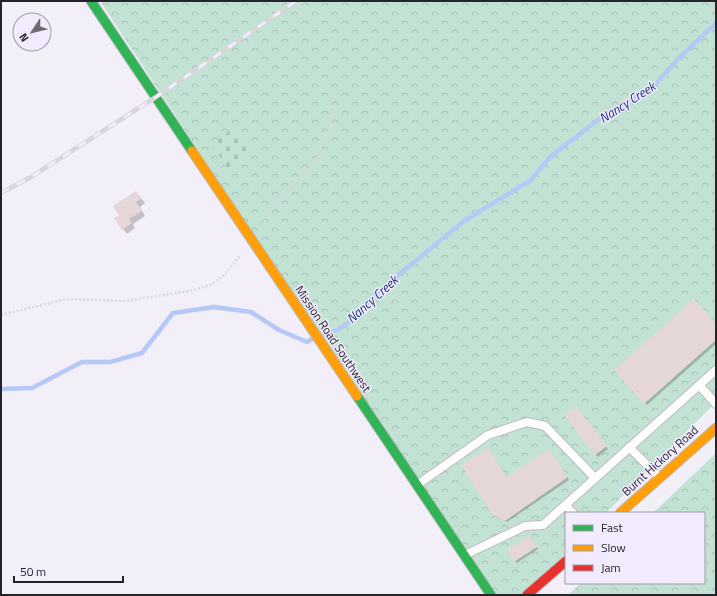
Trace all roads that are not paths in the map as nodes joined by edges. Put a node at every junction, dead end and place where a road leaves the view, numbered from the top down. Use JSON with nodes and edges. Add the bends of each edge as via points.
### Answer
{"nodes":[{"id":1,"x":91,"y":1,"type":"edge"},
{"id":2,"x":716,"y":370,"type":"edge"},
{"id":3,"x":699,"y":385,"type":"junction"},
{"id":4,"x":716,"y":404,"type":"edge"},
{"id":5,"x":716,"y":428,"type":"edge"},
{"id":6,"x":629,"y":447,"type":"junction"},
{"id":7,"x":660,"y":477,"type":"junction"},
{"id":8,"x":596,"y":478,"type":"junction"},
{"id":9,"x":417,"y":485,"type":"junction"},
{"id":10,"x":565,"y":505,"type":"junction"},
{"id":11,"x":572,"y":512,"type":"edge"},
{"id":12,"x":621,"y":512,"type":"edge"},
{"id":13,"x":464,"y":556,"type":"junction"},
{"id":14,"x":565,"y":562,"type":"edge"},
{"id":15,"x":491,"y":595,"type":"edge"},
{"id":16,"x":527,"y":595,"type":"edge"}],
"edges":[{"from":1,"to":9,"type":"main road","name":"Mission Road Southwest"},
{"from":2,"to":3,"type":"lane"},
{"from":3,"to":4,"type":"lane"},
{"from":3,"to":6,"type":"lane"},
{"from":5,"to":7,"type":"main road","name":"Burnt Hickory Road"},
{"from":6,"to":7,"type":"lane"},
{"from":6,"to":8,"type":"lane"},
{"from":7,"to":12,"type":"main road","name":"Burnt Hickory Road"},
{"from":8,"to":9,"type":"lane","via":[[545,426],[527,422],[488,436]]},
{"from":8,"to":10,"type":"lane"},
{"from":9,"to":13,"type":"main road","name":"Mission Road Southwest"},
{"from":10,"to":11,"type":"lane"},
{"from":10,"to":13,"type":"lane","via":[[543,525],[525,526]]},
{"from":13,"to":15,"type":"main road","name":"Mission Road Southwest"},
{"from":14,"to":16,"type":"main road"}]}
